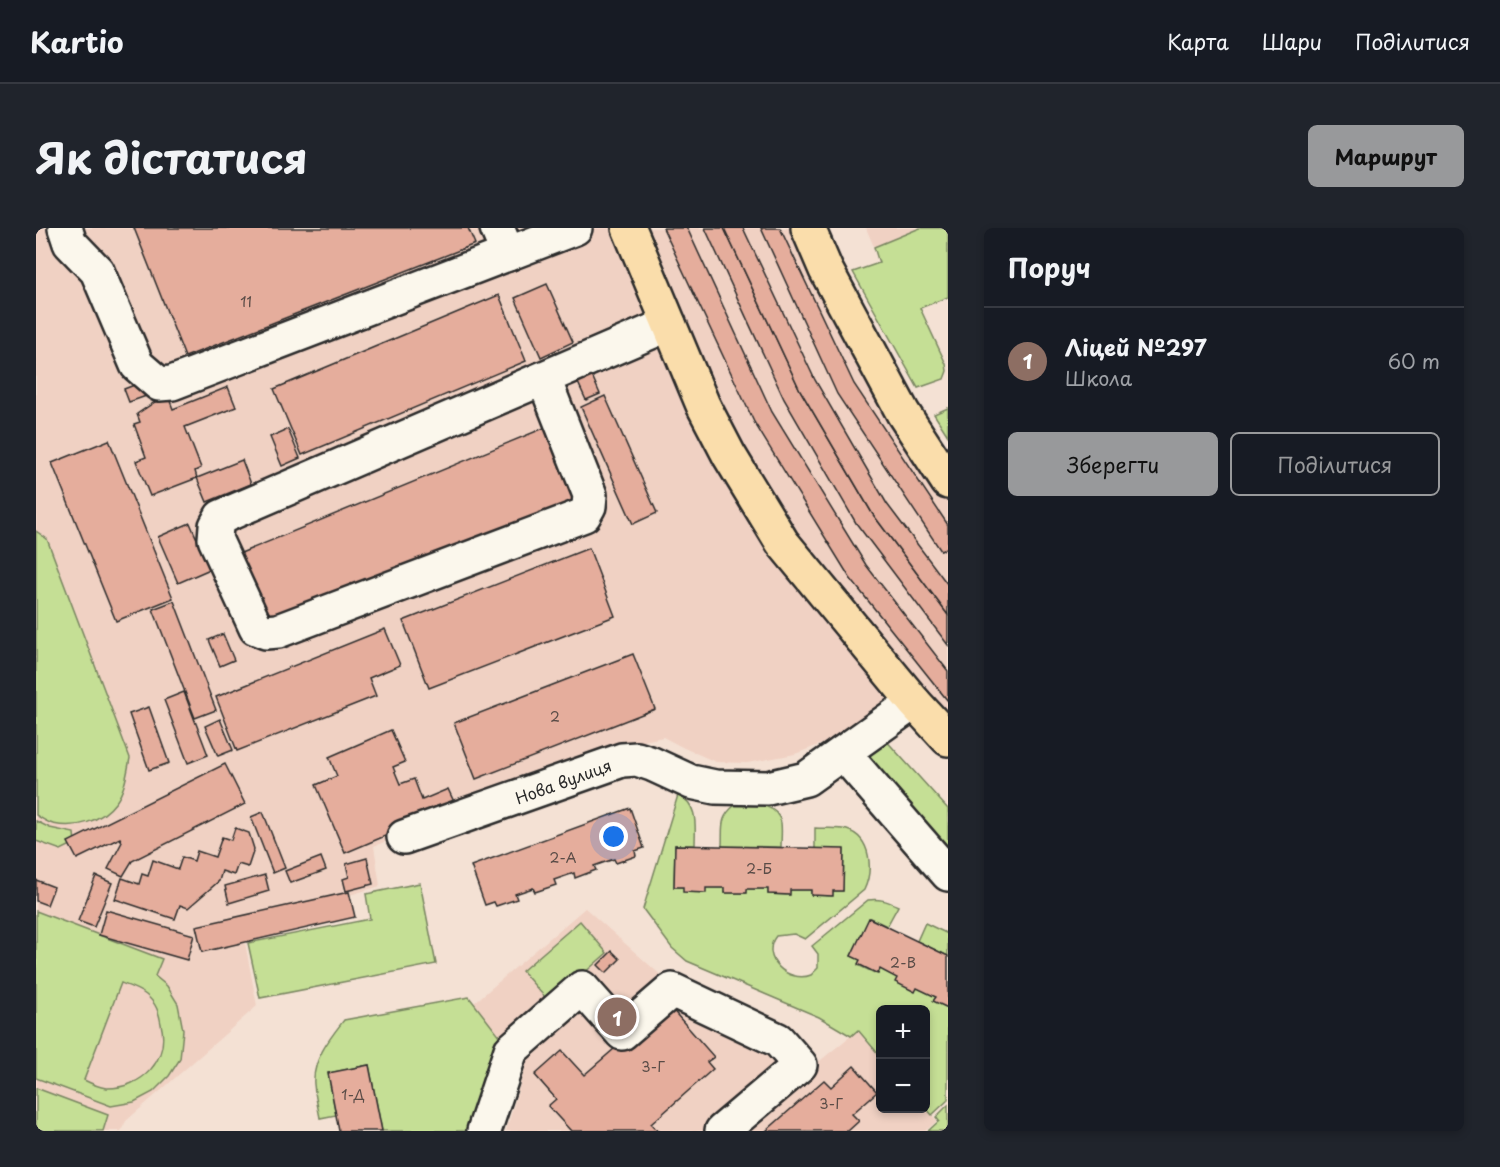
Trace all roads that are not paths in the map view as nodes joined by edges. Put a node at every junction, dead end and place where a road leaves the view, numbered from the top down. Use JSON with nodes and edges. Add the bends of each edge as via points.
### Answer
{"nodes":[{"id":1,"x":65,"y":228,"type":"edge"},
{"id":2,"x":575,"y":228,"type":"edge"},
{"id":3,"x":629,"y":228,"type":"edge"},
{"id":4,"x":810,"y":229,"type":"edge"},
{"id":5,"x":502,"y":241,"type":"edge"},
{"id":6,"x":669,"y":324,"type":"junction"},
{"id":7,"x":544,"y":378,"type":"junction"},
{"id":8,"x":948,"y":482,"type":"edge"},
{"id":9,"x":914,"y":702,"type":"junction"},
{"id":10,"x":948,"y":739,"type":"edge"},
{"id":11,"x":843,"y":753,"type":"junction"},
{"id":12,"x":404,"y":837,"type":"dead end"},
{"id":13,"x":948,"y":874,"type":"edge"},
{"id":14,"x":484,"y":1131,"type":"edge"},
{"id":15,"x":722,"y":1131,"type":"edge"}],
"edges":[{"from":1,"to":5,"type":"lane","via":[[70,243],[97,271],[137,365],[159,384],[172,383]]},
{"from":2,"to":5,"type":"lane"},
{"from":3,"to":6,"type":"main road"},
{"from":4,"to":8,"type":"main road","via":[[826,270],[903,413]]},
{"from":6,"to":7,"type":"lane"},
{"from":6,"to":9,"type":"main road","via":[[703,405],[782,542]]},
{"from":7,"to":7,"type":"lane","via":[[221,517],[215,539],[256,628],[278,631],[584,515],[590,495]]},
{"from":9,"to":10,"type":"main road"},
{"from":9,"to":11,"type":"lane","name":"Нова вулиця"},
{"from":11,"to":12,"type":"lane","name":"Нова вулиця","via":[[806,779],[768,788],[716,787],[691,782],[637,759],[622,760]]},
{"from":11,"to":13,"type":"lane"},
{"from":14,"to":15,"type":"lane","via":[[511,1050],[582,988],[622,1033],[672,990],[778,1040],[800,1065]]}]}
